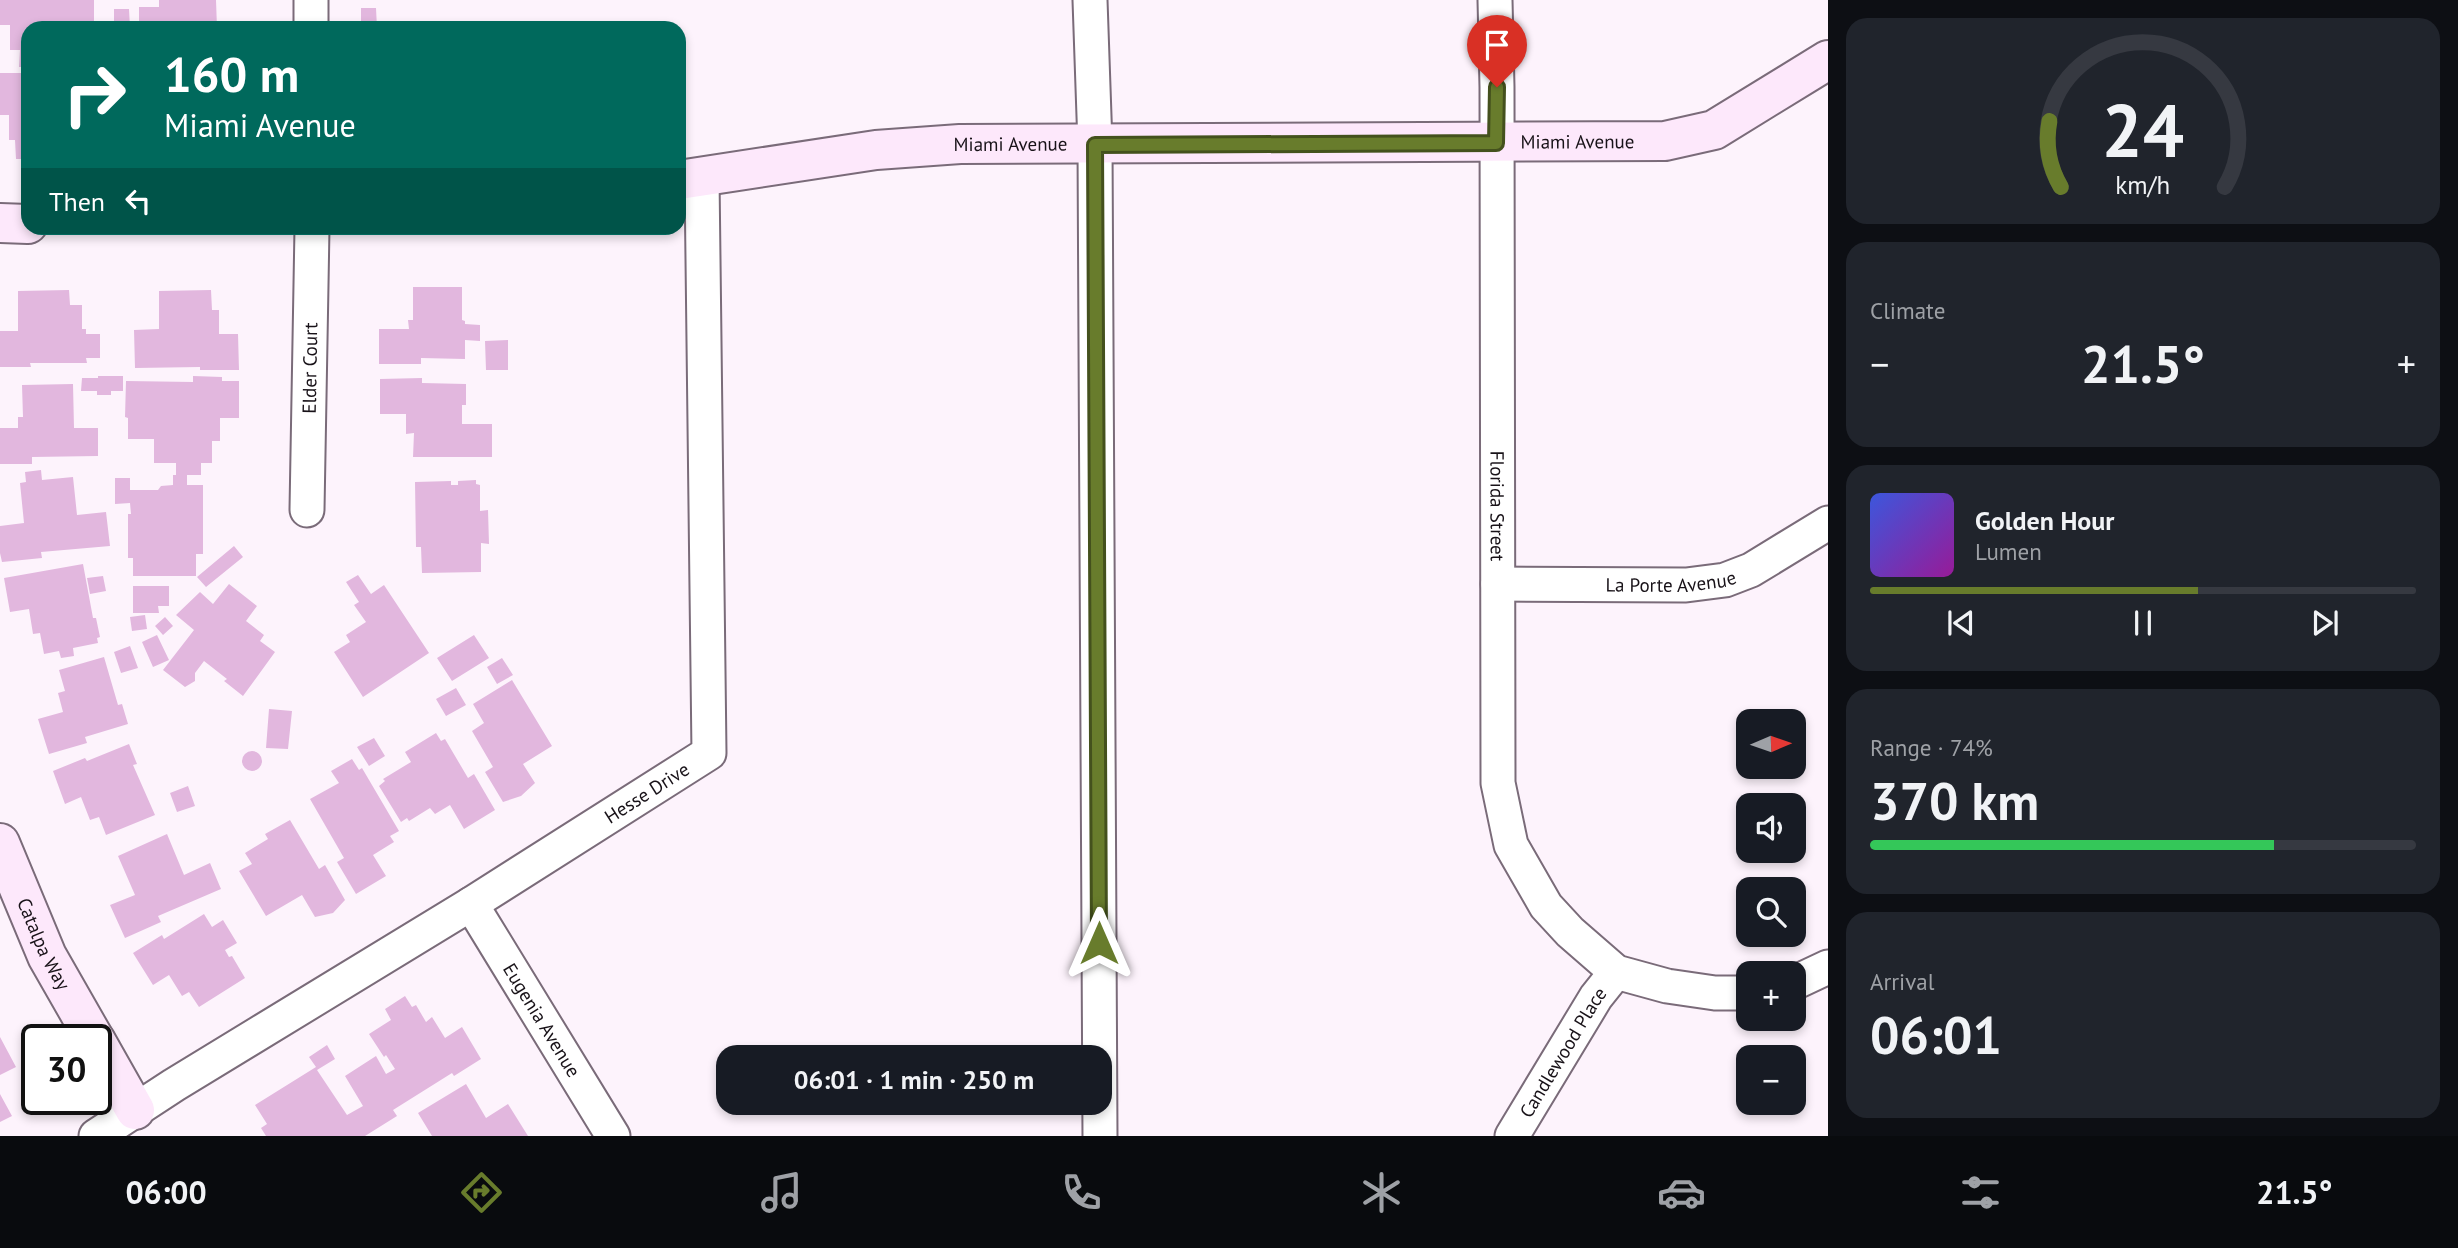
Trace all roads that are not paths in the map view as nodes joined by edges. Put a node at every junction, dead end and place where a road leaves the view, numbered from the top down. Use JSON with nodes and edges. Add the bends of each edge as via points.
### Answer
{"nodes":[{"id":1,"x":310,"y":0,"type":"edge"},
{"id":2,"x":1090,"y":0,"type":"edge"},
{"id":3,"x":1495,"y":0,"type":"edge"},
{"id":4,"x":311,"y":21,"type":"edge"},
{"id":5,"x":1828,"y":60,"type":"edge"},
{"id":6,"x":1496,"y":143,"type":"junction"},
{"id":7,"x":1095,"y":145,"type":"junction"},
{"id":8,"x":691,"y":178,"type":"edge"},
{"id":9,"x":0,"y":223,"type":"edge"},
{"id":10,"x":21,"y":223,"type":"edge"},
{"id":11,"x":312,"y":235,"type":"edge"},
{"id":12,"x":307,"y":510,"type":"dead end"},
{"id":13,"x":1828,"y":523,"type":"edge"},
{"id":14,"x":1498,"y":584,"type":"junction"},
{"id":15,"x":0,"y":843,"type":"edge"},
{"id":16,"x":471,"y":904,"type":"junction"},
{"id":17,"x":1828,"y":967,"type":"edge"},
{"id":18,"x":1616,"y":972,"type":"junction"},
{"id":19,"x":1806,"y":977,"type":"edge"},
{"id":20,"x":1736,"y":993,"type":"edge"},
{"id":21,"x":87,"y":1024,"type":"edge"},
{"id":22,"x":112,"y":1068,"type":"edge"},
{"id":23,"x":143,"y":1123,"type":"edge"},
{"id":24,"x":96,"y":1136,"type":"edge"},
{"id":25,"x":613,"y":1136,"type":"edge"},
{"id":26,"x":1100,"y":1136,"type":"edge"},
{"id":27,"x":1512,"y":1136,"type":"edge"}],
"edges":[{"from":1,"to":4,"type":"street"},
{"from":2,"to":7,"type":"street"},
{"from":3,"to":6,"type":"street","name":"Florida Street"},
{"from":5,"to":6,"type":"street","name":"Miami Avenue","via":[[1714,130],[1665,141]]},
{"from":6,"to":7,"type":"street","name":"Miami Avenue"},
{"from":6,"to":14,"type":"street","name":"Florida Street"},
{"from":7,"to":8,"type":"street","name":"Miami Avenue","via":[[960,144],[876,150]]},
{"from":7,"to":26,"type":"street"},
{"from":8,"to":16,"type":"street","name":"Hesse Drive","via":[[709,753]]},
{"from":9,"to":10,"type":"street"},
{"from":11,"to":12,"type":"street","name":"Elder Court"},
{"from":13,"to":14,"type":"street","name":"La Porte Avenue","via":[[1751,570],[1725,580],[1686,585]]},
{"from":14,"to":18,"type":"street","name":"Florida Street","via":[[1498,783],[1511,845],[1546,906]]},
{"from":15,"to":21,"type":"street","name":"Catalpa Way","via":[[47,956]]},
{"from":16,"to":23,"type":"street","name":"Hesse Drive"},
{"from":16,"to":25,"type":"street","name":"Eugenia Avenue"},
{"from":17,"to":19,"type":"street"},
{"from":18,"to":20,"type":"street","via":[[1667,986]]},
{"from":18,"to":27,"type":"street","name":"Candlewood Place","via":[[1596,997]]},
{"from":22,"to":23,"type":"street","name":"Catalpa Way"},
{"from":23,"to":24,"type":"street","name":"Hesse Drive"}]}
